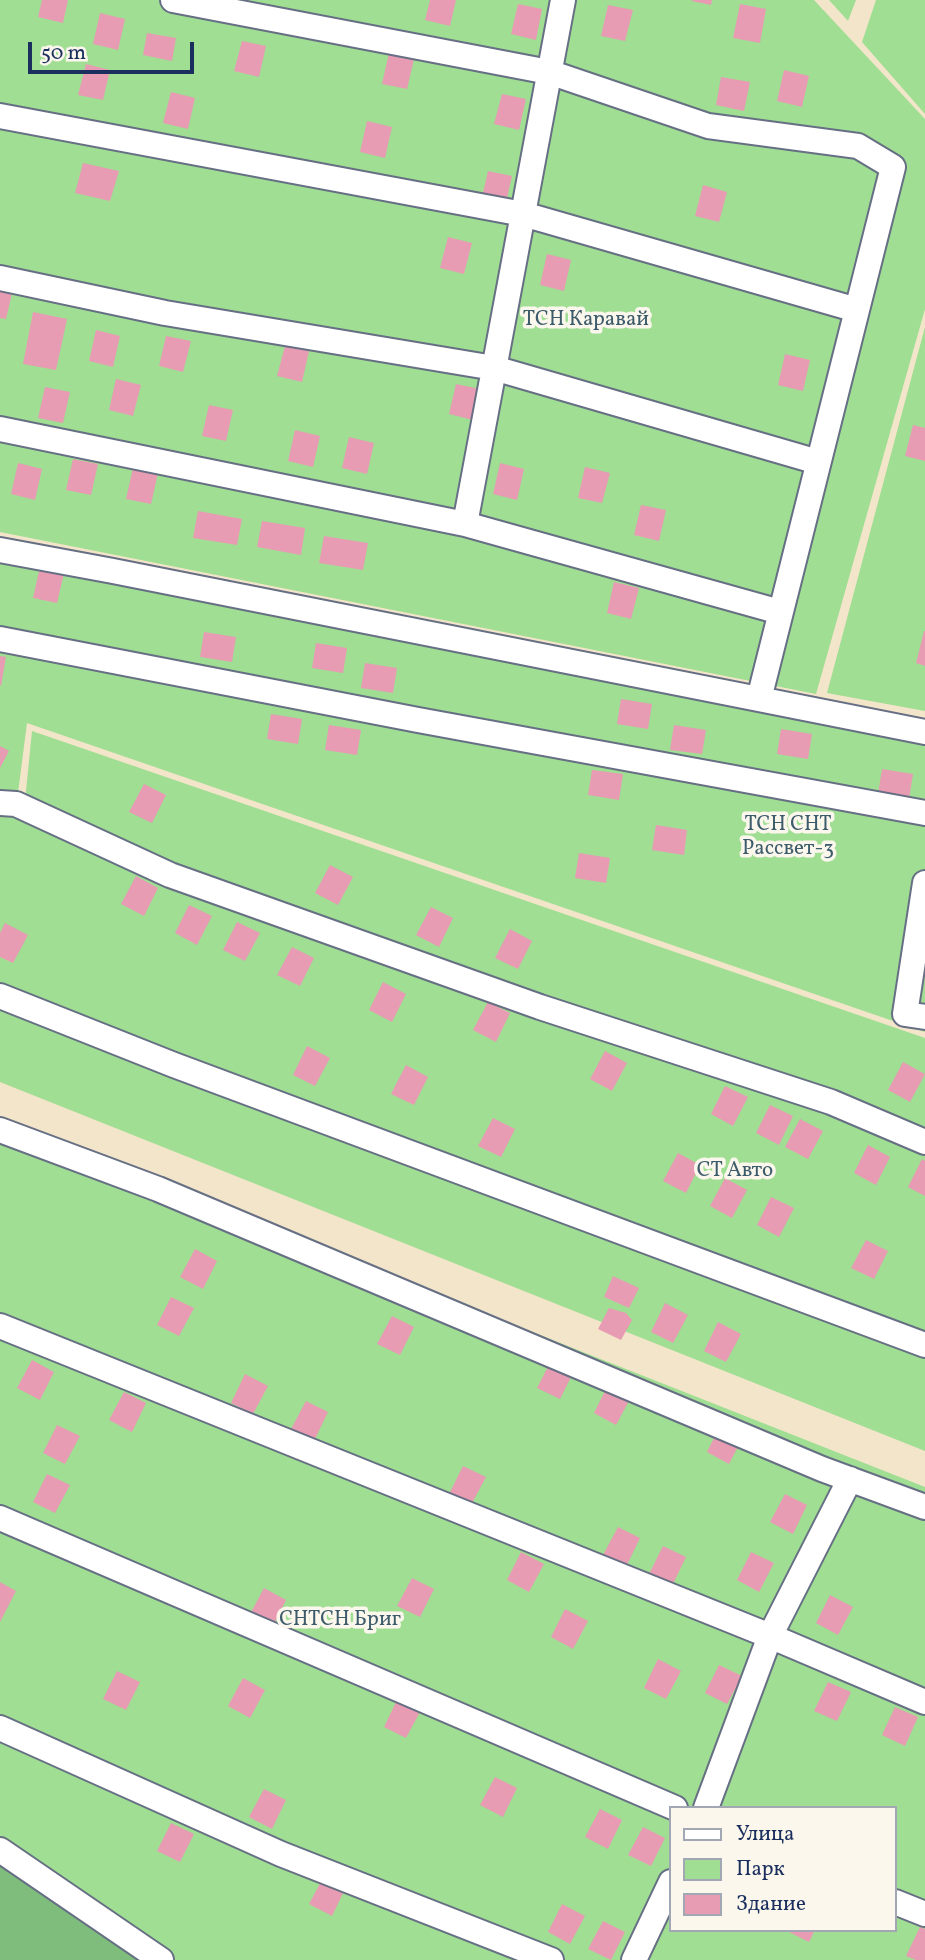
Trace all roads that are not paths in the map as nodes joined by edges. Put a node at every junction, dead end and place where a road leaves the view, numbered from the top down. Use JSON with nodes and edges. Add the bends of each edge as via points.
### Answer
{"nodes":[{"id":1,"x":173,"y":0,"type":"edge"},
{"id":2,"x":563,"y":0,"type":"edge"},
{"id":3,"x":549,"y":72,"type":"junction"},
{"id":4,"x":0,"y":116,"type":"edge"},
{"id":5,"x":523,"y":214,"type":"junction"},
{"id":6,"x":0,"y":278,"type":"edge"},
{"id":7,"x":857,"y":310,"type":"junction"},
{"id":8,"x":494,"y":368,"type":"junction"},
{"id":9,"x":0,"y":429,"type":"edge"},
{"id":10,"x":818,"y":462,"type":"junction"},
{"id":11,"x":465,"y":524,"type":"junction"},
{"id":12,"x":0,"y":550,"type":"edge"},
{"id":13,"x":780,"y":612,"type":"junction"},
{"id":14,"x":0,"y":639,"type":"edge"},
{"id":15,"x":759,"y":699,"type":"junction"},
{"id":16,"x":925,"y":732,"type":"edge"},
{"id":17,"x":0,"y":803,"type":"edge"},
{"id":18,"x":925,"y":813,"type":"edge"},
{"id":19,"x":925,"y":883,"type":"edge"},
{"id":20,"x":0,"y":996,"type":"edge"},
{"id":21,"x":925,"y":1017,"type":"edge"},
{"id":22,"x":0,"y":1130,"type":"edge"},
{"id":23,"x":925,"y":1142,"type":"edge"},
{"id":24,"x":0,"y":1326,"type":"edge"},
{"id":25,"x":925,"y":1345,"type":"edge"},
{"id":26,"x":849,"y":1479,"type":"junction"},
{"id":27,"x":925,"y":1507,"type":"edge"},
{"id":28,"x":0,"y":1518,"type":"edge"},
{"id":29,"x":770,"y":1636,"type":"junction"},
{"id":30,"x":925,"y":1702,"type":"edge"},
{"id":31,"x":0,"y":1728,"type":"edge"},
{"id":32,"x":670,"y":1806,"type":"edge"},
{"id":33,"x":707,"y":1806,"type":"edge"},
{"id":34,"x":0,"y":1850,"type":"edge"},
{"id":35,"x":670,"y":1884,"type":"edge"},
{"id":36,"x":897,"y":1903,"type":"edge"},
{"id":37,"x":925,"y":1914,"type":"edge"},
{"id":38,"x":161,"y":1960,"type":"edge"},
{"id":39,"x":551,"y":1960,"type":"edge"},
{"id":40,"x":634,"y":1960,"type":"edge"}],
"edges":[{"from":1,"to":3,"type":"lane"},
{"from":2,"to":3,"type":"lane"},
{"from":3,"to":5,"type":"lane"},
{"from":3,"to":7,"type":"lane","via":[[708,126],[858,146],[893,167]]},
{"from":4,"to":5,"type":"lane"},
{"from":5,"to":7,"type":"lane"},
{"from":5,"to":8,"type":"lane"},
{"from":6,"to":8,"type":"lane","via":[[165,313]]},
{"from":7,"to":10,"type":"lane"},
{"from":8,"to":10,"type":"lane"},
{"from":8,"to":11,"type":"lane"},
{"from":9,"to":11,"type":"lane"},
{"from":10,"to":13,"type":"lane"},
{"from":11,"to":13,"type":"lane"},
{"from":12,"to":15,"type":"lane"},
{"from":13,"to":15,"type":"lane"},
{"from":14,"to":18,"type":"lane"},
{"from":15,"to":16,"type":"lane"},
{"from":17,"to":23,"type":"lane","via":[[16,804],[170,875],[540,1007],[831,1102]]},
{"from":19,"to":21,"type":"lane","via":[[905,1014]]},
{"from":20,"to":25,"type":"lane"},
{"from":22,"to":26,"type":"lane","via":[[170,1195]]},
{"from":24,"to":29,"type":"lane"},
{"from":26,"to":27,"type":"lane"},
{"from":26,"to":29,"type":"lane"},
{"from":28,"to":32,"type":"lane"},
{"from":29,"to":30,"type":"lane"},
{"from":29,"to":33,"type":"lane"},
{"from":31,"to":39,"type":"lane","via":[[281,1854]]},
{"from":34,"to":38,"type":"lane"},
{"from":35,"to":40,"type":"lane"},
{"from":36,"to":37,"type":"lane"}]}
